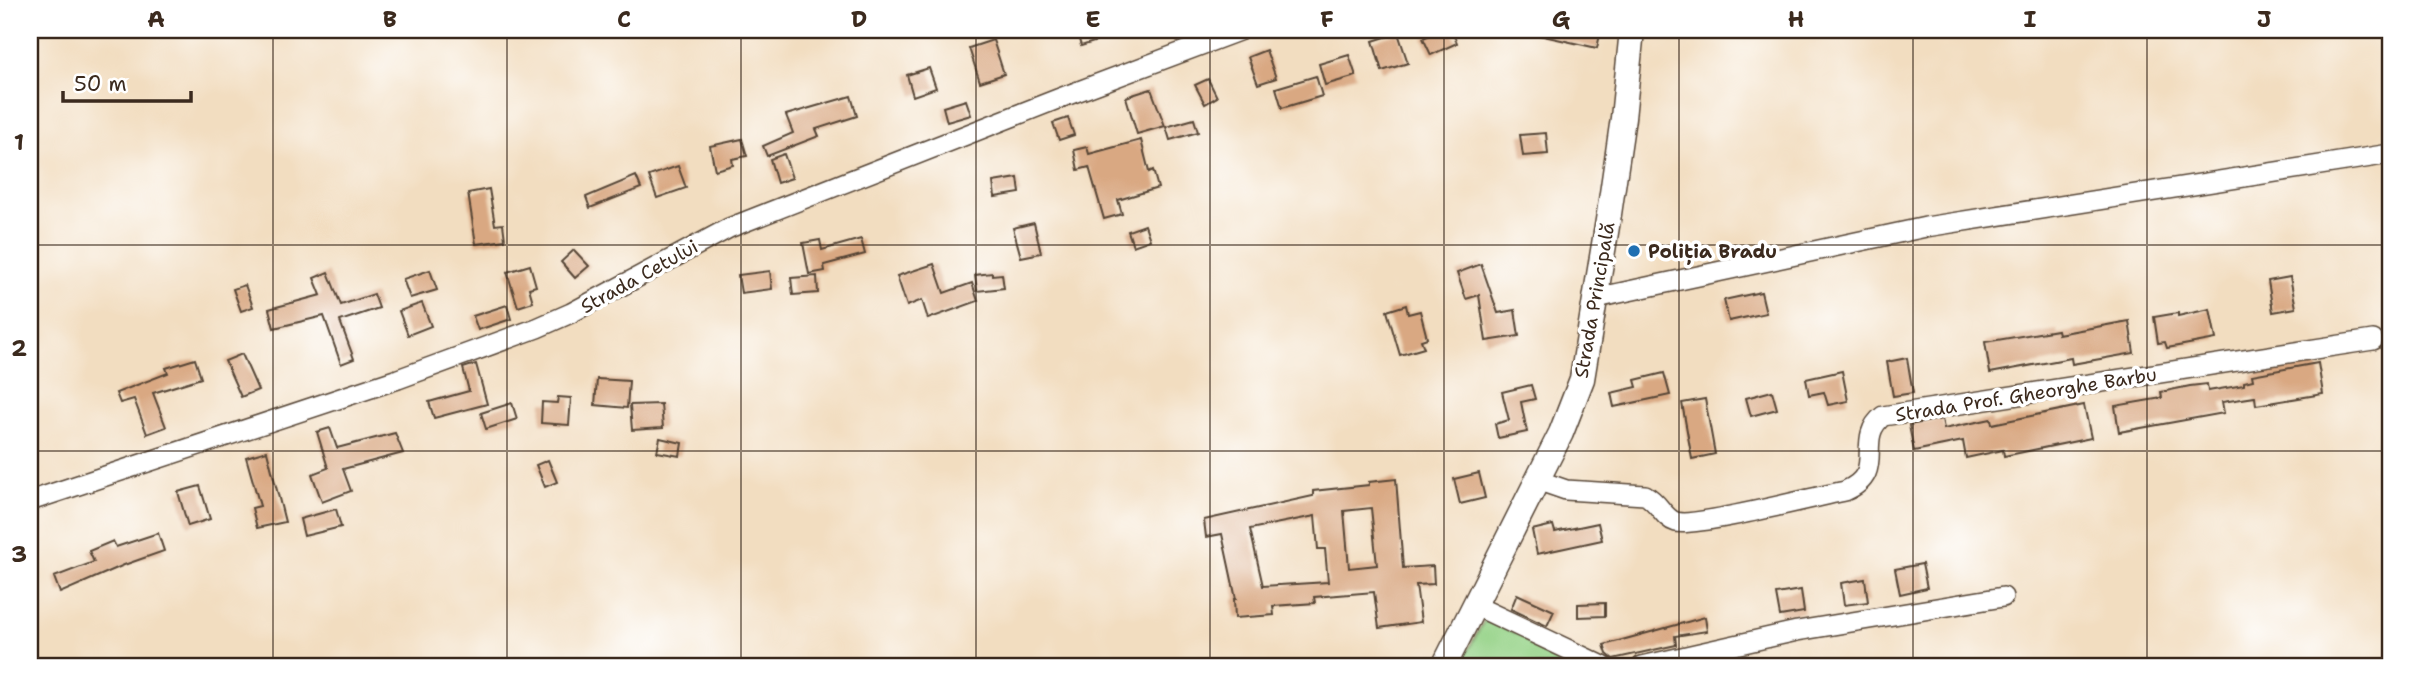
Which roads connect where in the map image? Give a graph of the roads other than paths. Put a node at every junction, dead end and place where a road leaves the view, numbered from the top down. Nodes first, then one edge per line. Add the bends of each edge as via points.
1 (1241, 30) edge
2 (1632, 30) edge
3 (2390, 154) edge
4 (1596, 298) junction
5 (2373, 340) dead end
6 (1537, 480) junction
7 (30, 501) edge
8 (2003, 597) dead end
9 (1474, 605) junction
10 (1444, 666) edge
11 (1603, 666) edge
12 (1642, 666) edge

1 - 7 street, Strada Cetului via 729,228 537,328
2 - 4 main road, Strada Principală
3 - 4 street via 1926,227
4 - 6 main road, Strada Principală via 1573,405
5 - 6 street, Strada Prof. Gheorghe Barbu via 1883,416 1874,423 1869,465 1859,485 1706,520 1673,522 1645,495 1566,491
6 - 9 main road, Strada Principală
8 - 12 street via 1797,631
9 - 10 main road, Strada Principală
9 - 11 street

